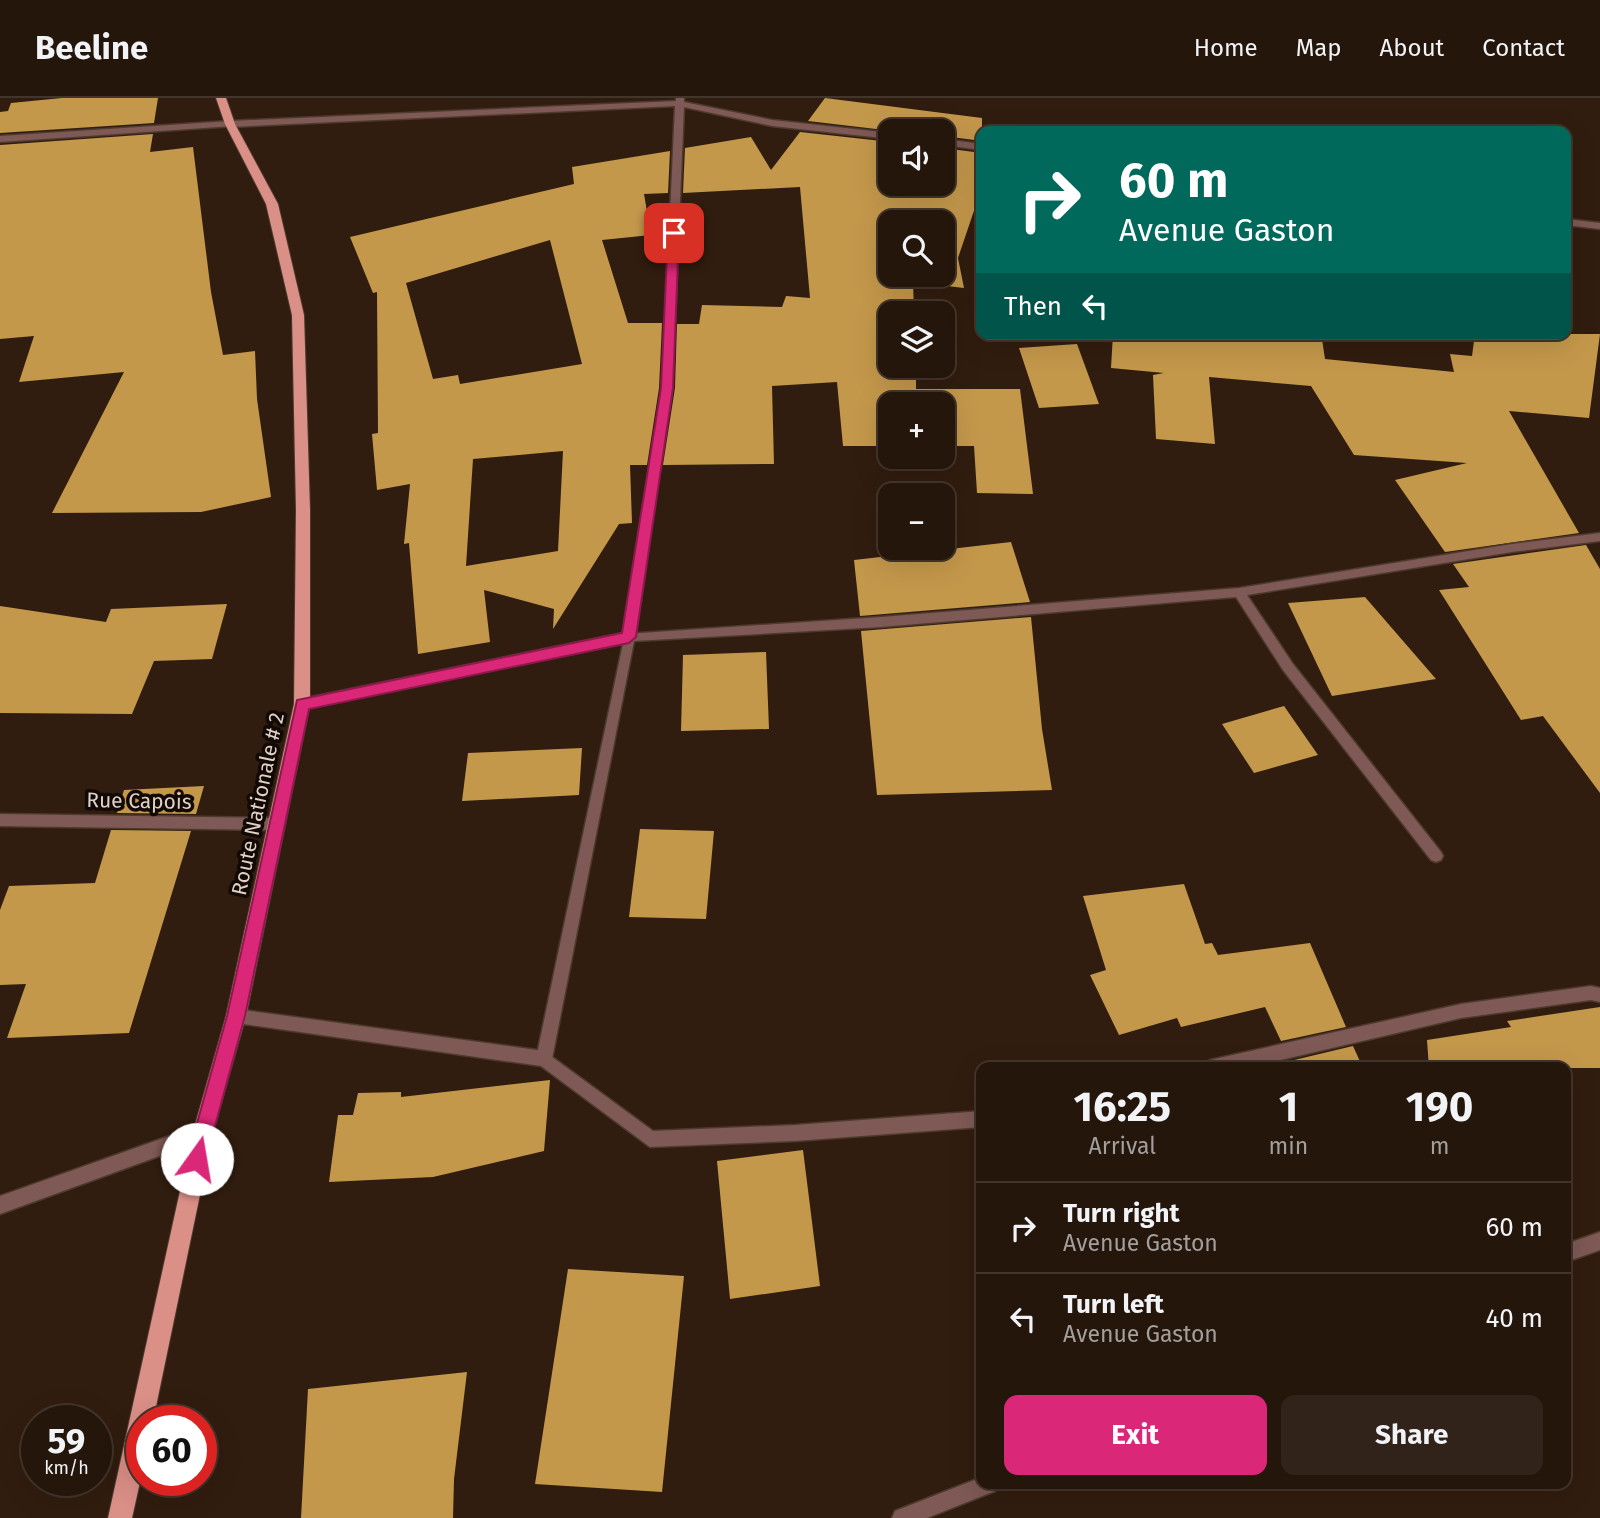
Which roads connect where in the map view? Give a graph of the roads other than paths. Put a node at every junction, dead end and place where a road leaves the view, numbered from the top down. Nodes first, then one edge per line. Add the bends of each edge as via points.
1 (221, 98) edge
2 (680, 100) edge
3 (230, 124) junction
4 (878, 135) edge
5 (0, 139) edge
6 (955, 144) edge
7 (976, 146) edge
8 (1571, 223) edge
9 (1600, 226) edge
10 (1600, 537) edge
11 (1239, 592) junction
12 (629, 637) junction
13 (302, 704) junction
14 (0, 820) edge
15 (276, 824) junction
16 (1436, 856) dead end
17 (1600, 995) edge
18 (236, 1016) junction
19 (544, 1059) junction
20 (1236, 1062) edge
21 (976, 1119) edge
22 (202, 1132) junction
23 (0, 1205) edge
24 (1600, 1241) edge
25 (1571, 1251) edge
26 (976, 1489) edge
27 (120, 1518) edge
28 (902, 1518) edge

1 - 3 main road, Route Nationale # 2
2 - 3 street
2 - 4 street via 772,123
2 - 12 street via 667,388
3 - 5 street
3 - 13 main road, Route Nationale # 2 via 272,204 298,315
6 - 7 street
8 - 9 street
10 - 11 street
11 - 12 street via 881,622
11 - 16 street via 1288,667
12 - 13 street
12 - 19 street
13 - 15 main road, Route Nationale # 2
14 - 15 street, Rue Capois
15 - 18 main road, Route Nationale # 2
17 - 20 street via 1461,1011
18 - 19 street
18 - 22 main road, Route Nationale # 2
19 - 21 street via 650,1139
22 - 23 street
22 - 27 main road, Route Nationale # 2
24 - 25 street
26 - 28 street

